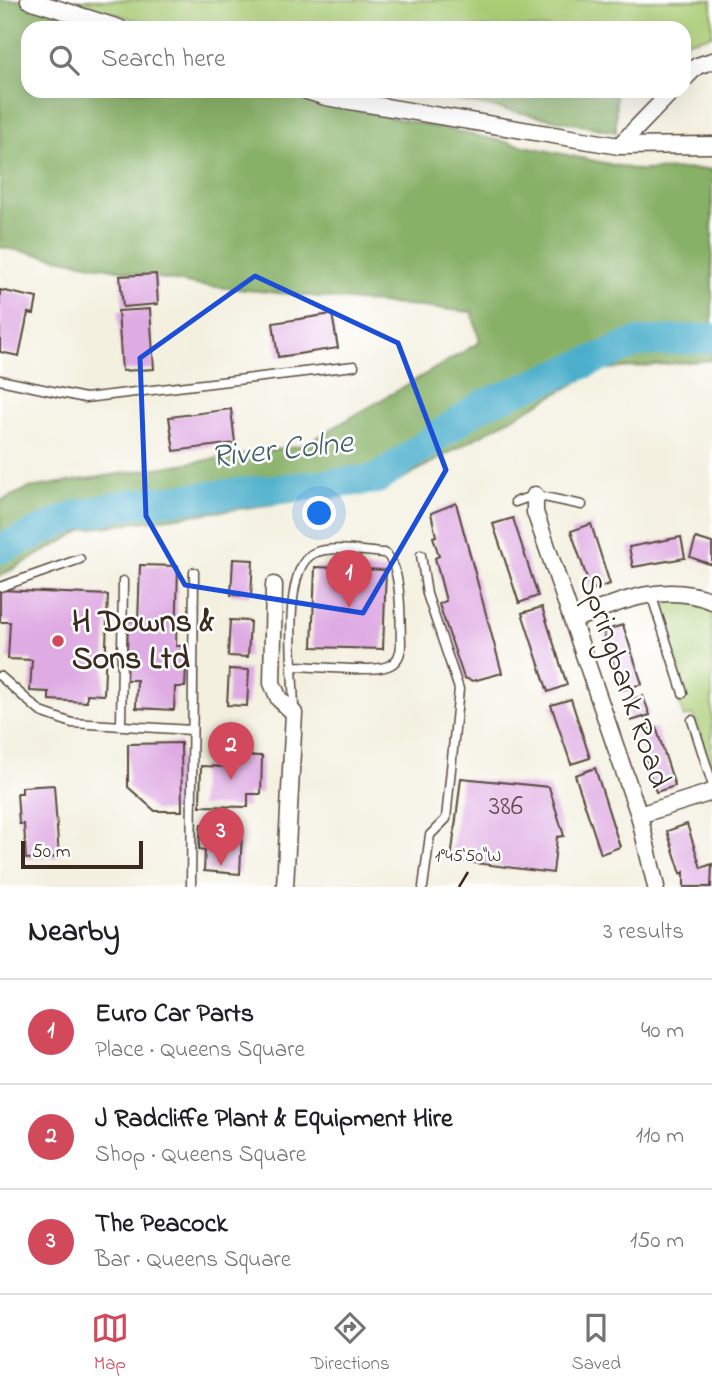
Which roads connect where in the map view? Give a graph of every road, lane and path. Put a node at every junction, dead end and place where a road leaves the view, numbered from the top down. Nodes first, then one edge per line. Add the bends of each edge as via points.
1 (29, 0) edge
2 (96, 21) edge
3 (712, 61) edge
4 (691, 72) edge
5 (332, 98) edge
6 (666, 98) edge
7 (712, 145) edge
8 (619, 146) junction
9 (354, 366) dead end
10 (0, 380) edge
11 (535, 495) junction
12 (516, 502) dead end
13 (582, 505) dead end
14 (421, 555) dead end
15 (80, 559) dead end
16 (194, 572) dead end
17 (123, 581) dead end
18 (274, 585) dead end
19 (0, 587) edge
20 (651, 594) junction
21 (712, 601) edge
22 (573, 620) junction
23 (293, 666) junction
24 (0, 676) edge
25 (683, 693) dead end
26 (294, 713) junction
27 (692, 720) dead end
28 (121, 726) junction
29 (192, 730) junction
30 (712, 783) edge
31 (712, 792) edge
32 (639, 815) junction
33 (191, 887) edge
34 (285, 887) edge
35 (424, 887) edge
36 (656, 887) edge

1 - 2 street
3 - 4 street
5 - 8 street
6 - 8 street
7 - 8 street
9 - 10 lane via 85,398
11 - 12 lane
11 - 13 lane
11 - 22 street, Springbank Road via 535,512
14 - 35 lane via 427,594 459,689 446,818 430,835
15 - 19 lane
16 - 29 lane
17 - 28 lane
18 - 26 street via 272,683 279,699
20 - 21 street via 675,591
20 - 22 street via 624,599
20 - 25 lane
22 - 32 street, Springbank Road
23 - 23 lane via 291,634 300,565 325,550 391,557 396,569 401,644 395,662 379,668
23 - 26 lane
24 - 28 lane via 41,712 72,723
26 - 34 street
27 - 30 lane
28 - 29 lane
29 - 33 lane
31 - 32 street
32 - 36 street, Springbank Road

